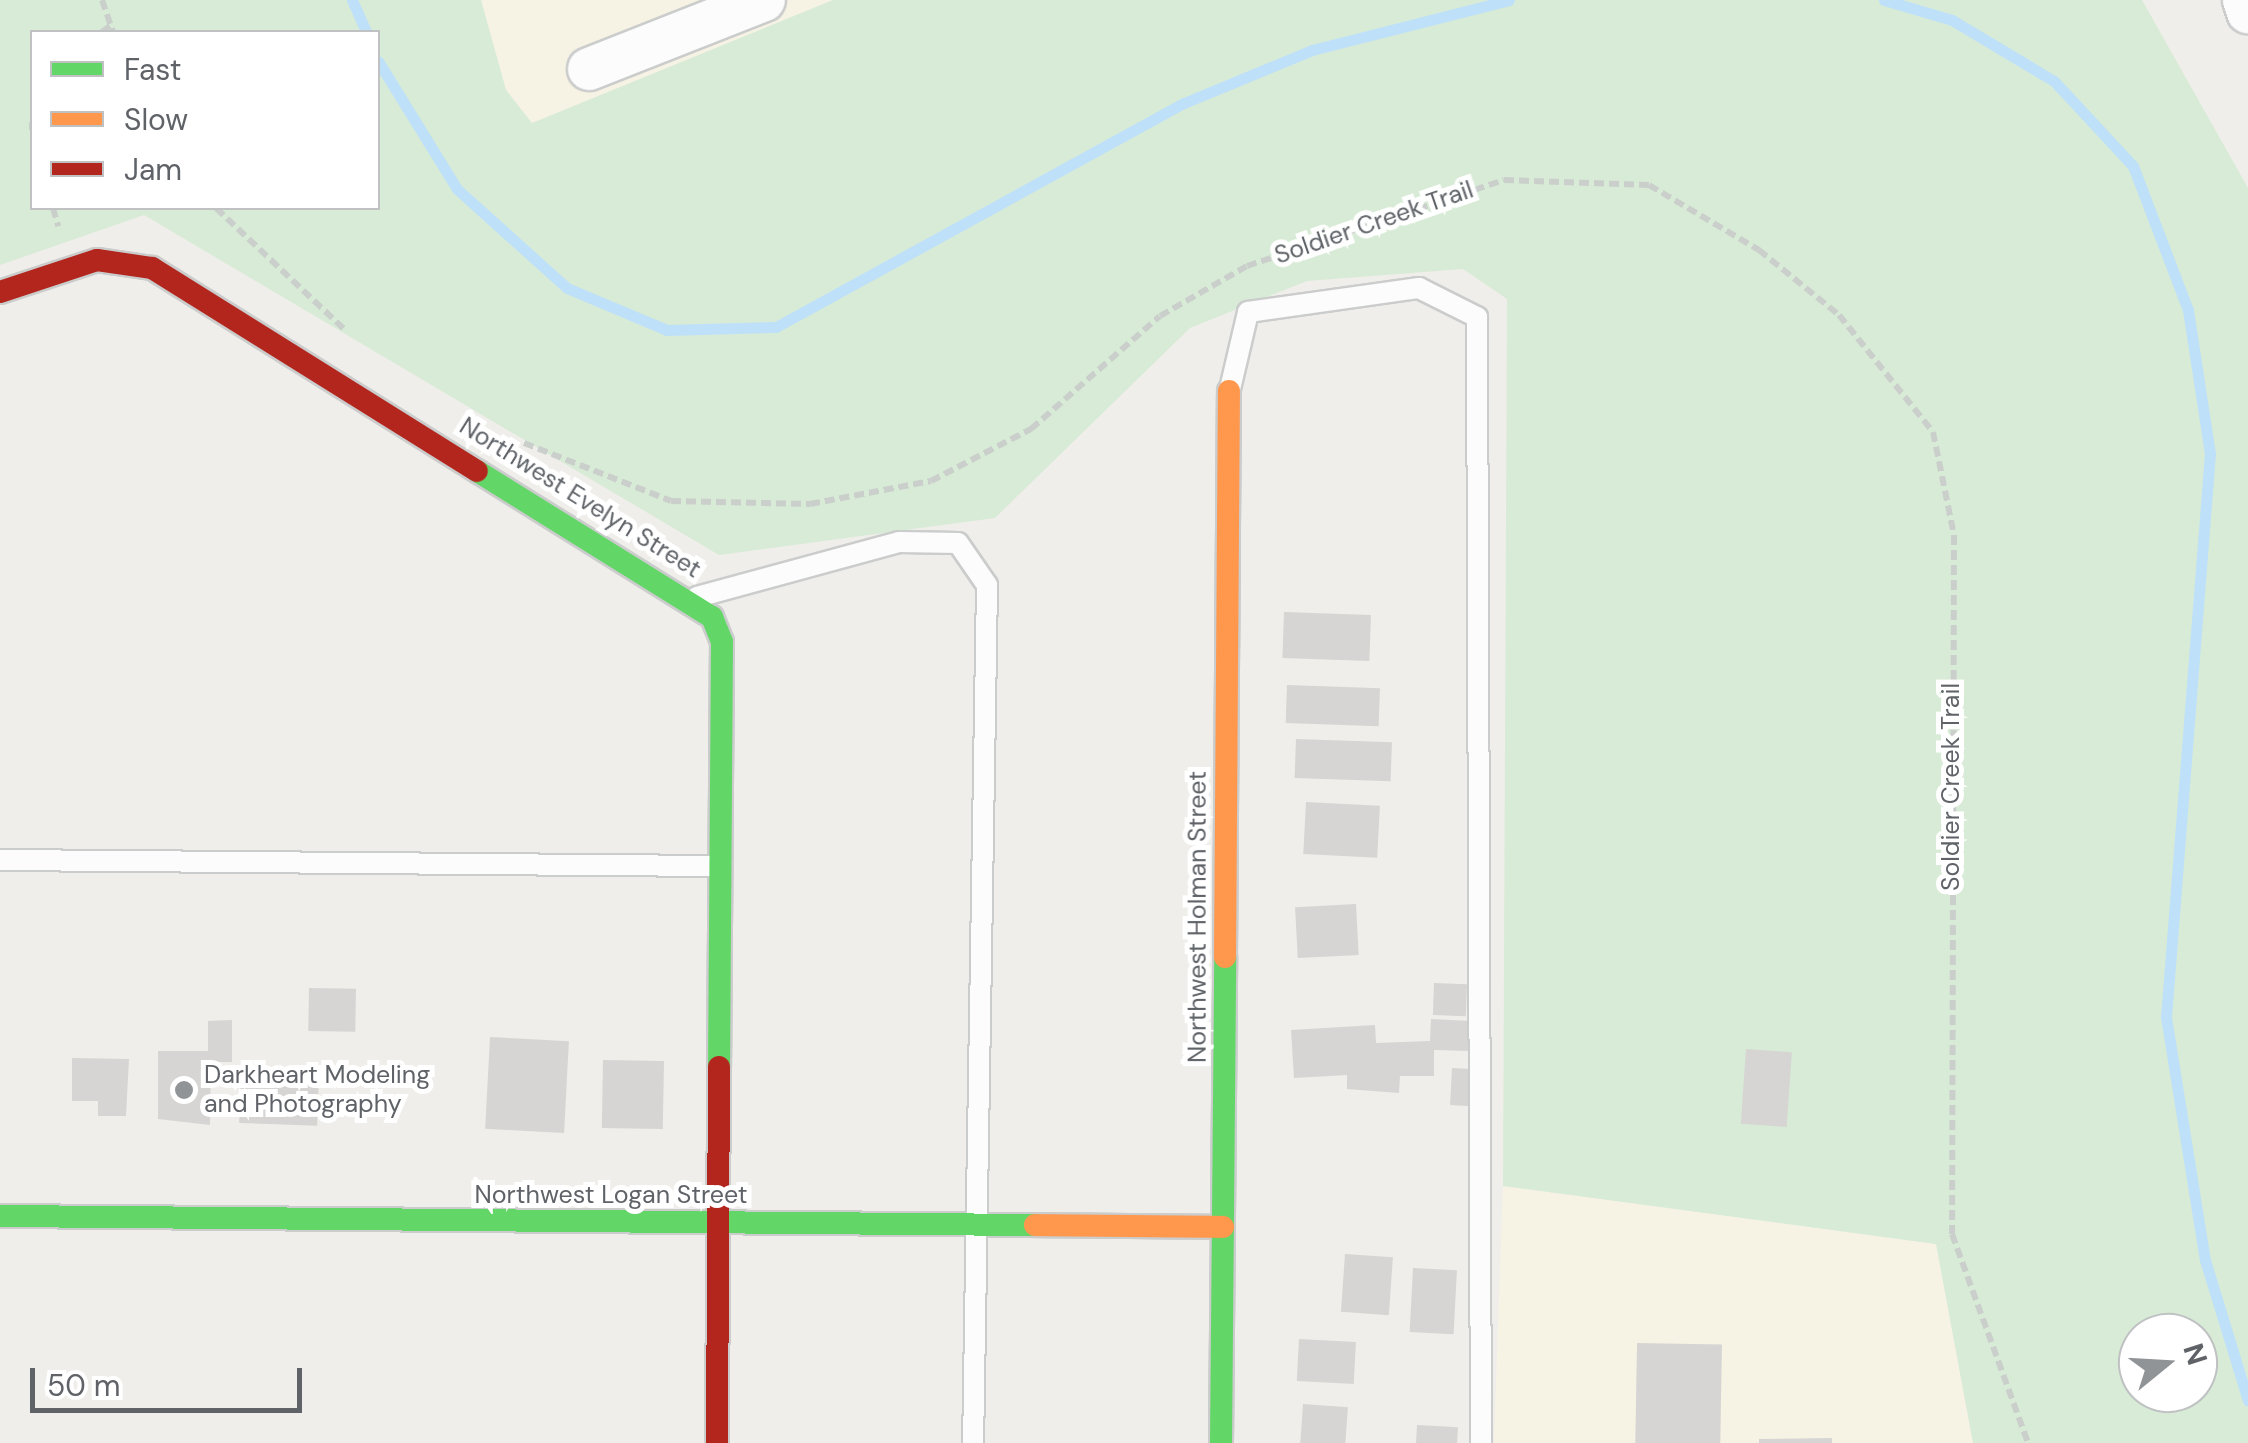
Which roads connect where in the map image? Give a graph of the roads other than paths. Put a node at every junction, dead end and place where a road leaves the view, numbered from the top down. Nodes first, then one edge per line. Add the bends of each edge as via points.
1 (2244, 0) edge
2 (744, 4) edge
3 (2248, 12) edge
4 (589, 69) dead end
5 (0, 292) edge
6 (1229, 391) joint
7 (693, 598) junction
8 (0, 860) edge
9 (719, 866) junction
10 (0, 1216) edge
11 (715, 1224) junction
12 (972, 1226) junction
13 (1223, 1227) junction
14 (717, 1443) edge
15 (972, 1443) edge
16 (1221, 1443) edge
17 (1481, 1443) edge

1 - 3 street
2 - 4 street
5 - 7 street, Northwest Evelyn Street via 97,260 152,268
6 - 13 street, Northwest Holman Street
6 - 17 lane via 1248,312 1419,288 1477,317
7 - 9 street, Northwest Evelyn Street via 722,642
7 - 12 lane via 899,542 958,543 987,585
8 - 9 lane
9 - 11 street, Northwest Evelyn Street
10 - 11 street, Northwest Logan Street
11 - 12 street, Northwest Logan Street
11 - 14 street, Northwest Evelyn Street
12 - 13 street, Northwest Logan Street
12 - 15 lane
13 - 16 street, Northwest Holman Street

